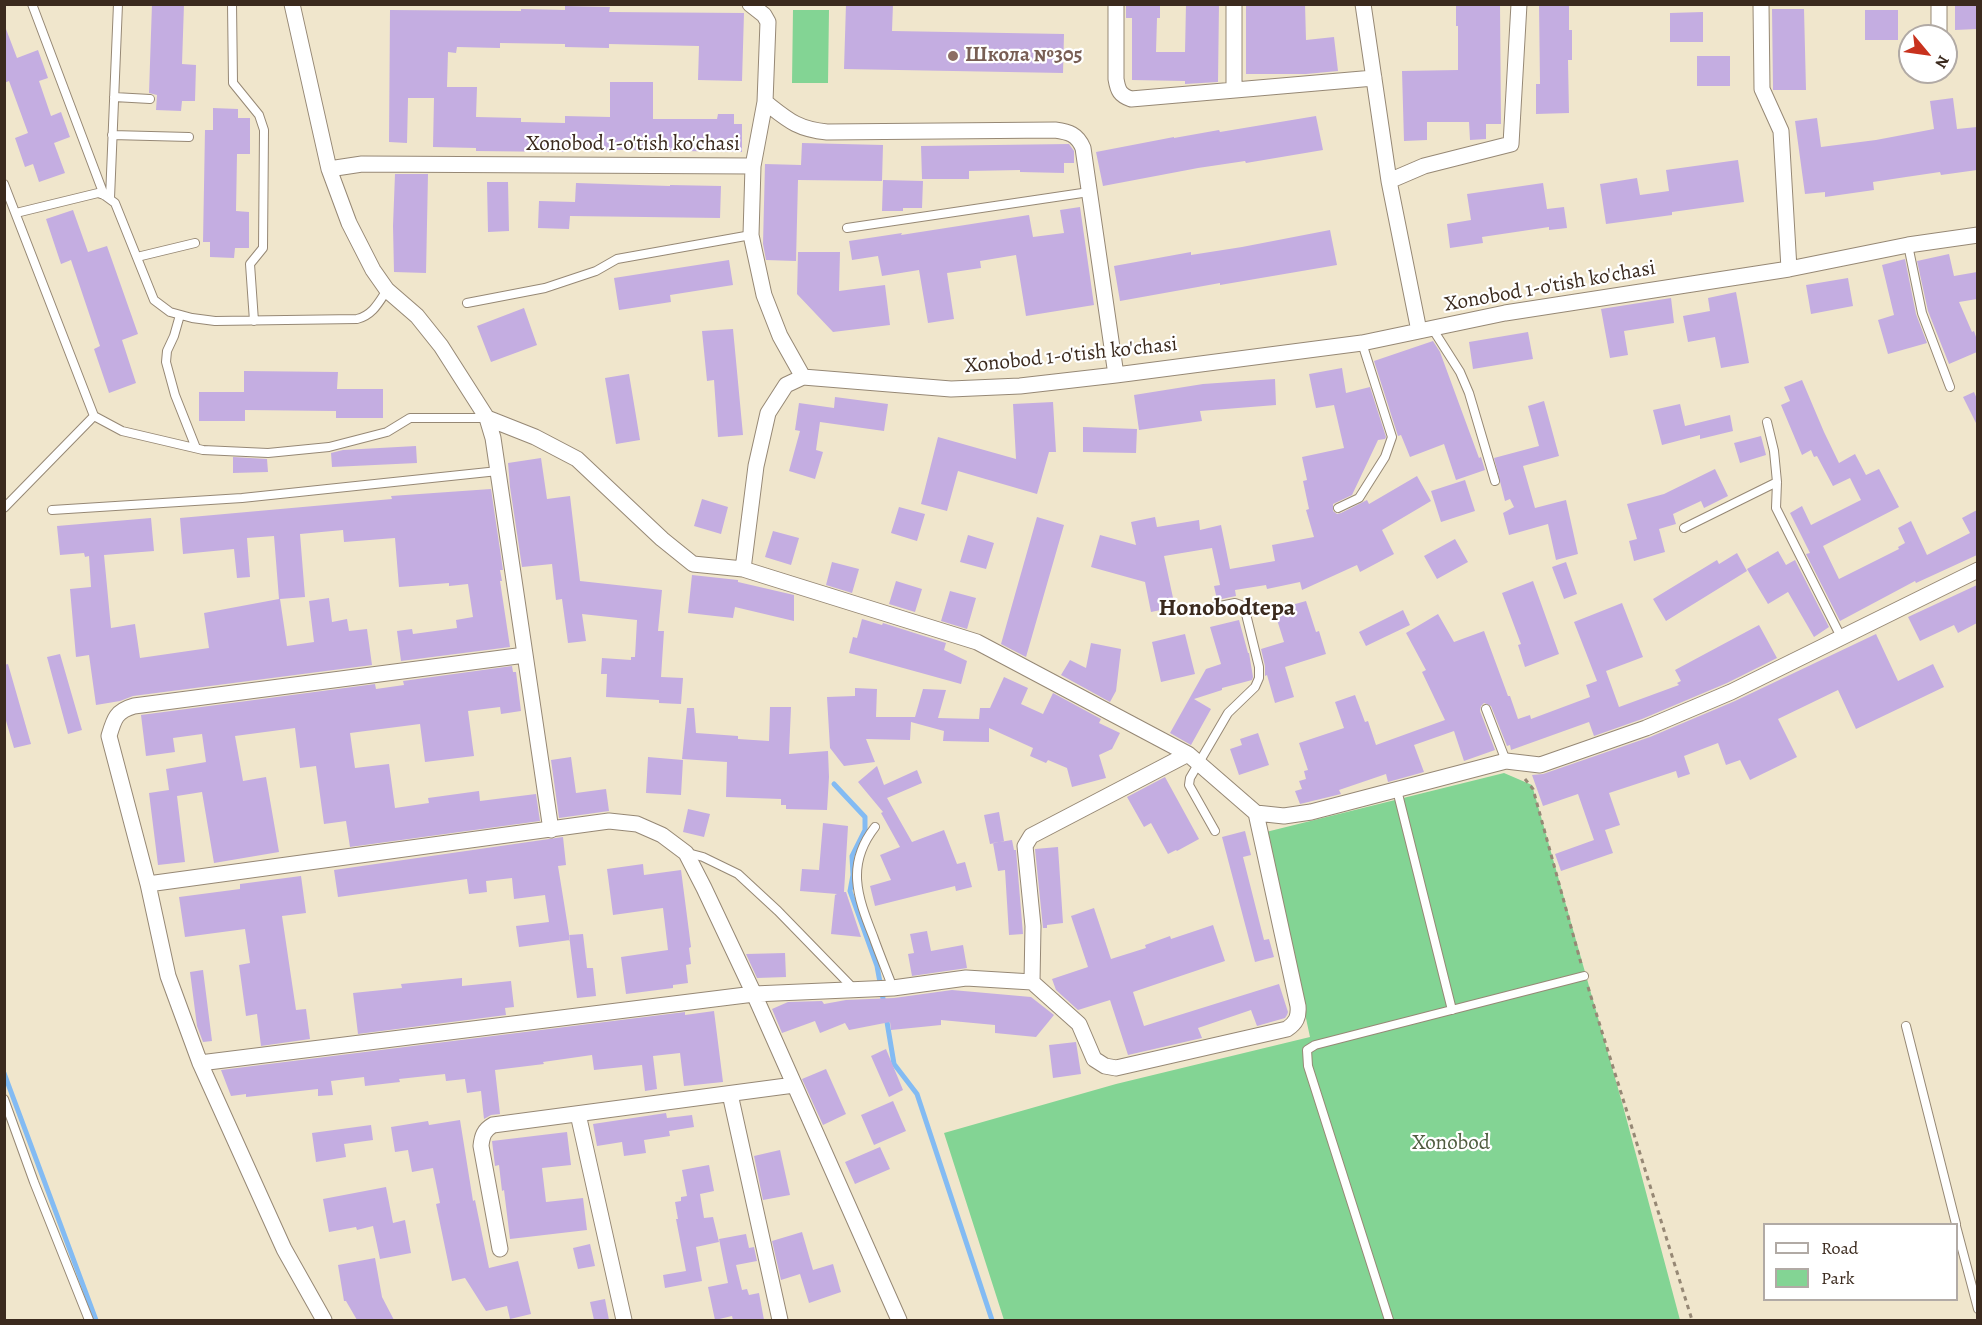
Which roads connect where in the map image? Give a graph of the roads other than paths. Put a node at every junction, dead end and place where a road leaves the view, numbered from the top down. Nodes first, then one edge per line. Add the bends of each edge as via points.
1 (32, 4) edge
2 (118, 4) edge
3 (232, 4) edge
4 (292, 4) edge
5 (750, 4) edge
6 (1116, 4) edge
7 (1234, 4) edge
8 (1364, 4) edge
9 (1519, 4) edge
10 (1761, 4) edge
11 (1939, 4) edge
12 (1939, 24) edge
13 (1374, 78) junction
14 (1234, 90) junction
15 (114, 97) junction
16 (150, 99) dead end
17 (765, 102) junction
18 (112, 135) junction
19 (189, 137) dead end
20 (753, 166) junction
21 (329, 169) junction
22 (1389, 181) junction
23 (4, 184) edge
24 (1089, 192) junction
25 (107, 197) junction
26 (16, 213) junction
27 (847, 228) dead end
28 (751, 235) junction
29 (1977, 235) edge
30 (195, 243) dead end
31 (1908, 245) junction
32 (137, 257) junction
33 (1789, 269) junction
34 (387, 290) junction
35 (467, 303) dead end
36 (180, 315) junction
37 (254, 321) junction
38 (1425, 330) junction
39 (1362, 343) junction
40 (1116, 375) junction
41 (803, 377) junction
42 (1950, 387) dead end
43 (94, 416) junction
44 (487, 418) junction
45 (1767, 422) dead end
46 (196, 448) junction
47 (498, 471) junction
48 (1495, 482) dead end
49 (1777, 482) junction
50 (4, 508) edge
51 (1338, 508) dead end
52 (52, 510) dead end
53 (1684, 528) dead end
54 (743, 569) junction
55 (1977, 570) edge
56 (1215, 607) dead end
57 (1841, 637) junction
58 (525, 655) junction
59 (1486, 709) dead end
60 (1194, 758) junction
61 (1506, 761) junction
62 (1396, 790) junction
63 (1256, 813) junction
64 (875, 827) dead end
65 (551, 830) junction
66 (1215, 831) dead end
67 (686, 853) junction
68 (148, 884) junction
69 (1584, 976) road end
70 (1032, 982) junction
71 (885, 988) junction
72 (854, 989) junction
73 (754, 994) junction
74 (1452, 1010) junction
75 (1906, 1026) dead end
76 (200, 1063) junction
77 (794, 1085) junction
78 (730, 1094) junction
79 (4, 1099) edge
80 (578, 1114) junction
81 (1955, 1223) edge
82 (1958, 1233) edge
83 (500, 1249) dead end
84 (1977, 1309) edge
85 (89, 1320) edge
86 (324, 1320) edge
87 (624, 1320) edge
88 (780, 1320) edge
89 (899, 1320) edge
90 (1389, 1320) edge

1 - 25 lane
2 - 15 lane
3 - 37 lane via 233,83 259,115 264,130 263,248 250,264
4 - 21 street
5 - 17 street via 768,22
6 - 14 street via 1116,79 1123,96 1131,99
7 - 14 street
8 - 13 street
9 - 22 street via 1511,144 1424,166
10 - 33 street via 1762,89 1782,131
11 - 12 street
13 - 14 street
13 - 22 street
15 - 16 lane
15 - 18 lane
17 - 20 street
17 - 24 street via 808,130 827,132 1072,133 1083,148
18 - 19 lane
18 - 25 lane
20 - 21 street, Xonobod 1-o'tish ko'chasi via 362,165
20 - 28 street, Xonobod 1-o'tish ko'chasi
21 - 34 street via 349,224
22 - 38 street
23 - 26 lane
24 - 27 lane
24 - 40 street
25 - 26 lane via 98,193
25 - 32 lane via 115,203
26 - 43 lane
28 - 35 lane via 617,259 596,271 545,288
28 - 41 street, Xonobod 1-o'tish ko'chasi via 764,295 780,336
29 - 31 street, Xonobod 1-o'tish ko'chasi
30 - 32 lane
31 - 33 street, Xonobod 1-o'tish ko'chasi
31 - 42 lane via 1922,313
32 - 36 lane via 154,300
33 - 38 street, Xonobod 1-o'tish ko'chasi via 1505,313
34 - 37 lane via 366,317
34 - 44 street via 417,316 441,346
36 - 37 lane via 215,321
36 - 46 lane via 166,362
38 - 39 street, Xonobod 1-o'tish ko'chasi
38 - 48 lane via 1460,372
39 - 40 street, Xonobod 1-o'tish ko'chasi
39 - 51 lane via 1392,437 1359,498
40 - 41 street, Xonobod 1-o'tish ko'chasi via 951,389
41 - 54 street via 786,385 768,413 756,466
43 - 46 lane via 122,431
43 - 50 lane
44 - 46 lane via 410,418 387,432 341,444 268,453
44 - 47 street
44 - 54 street via 577,459 693,564
45 - 49 lane
47 - 52 lane via 242,498
47 - 58 street
49 - 53 lane
49 - 57 lane via 1776,508
54 - 60 street via 977,642
55 - 57 street
56 - 60 lane via 1235,603 1244,606 1259,678
57 - 61 street via 1731,692 1646,728 1540,765
58 - 65 street
58 - 68 street via 122,710 109,736
59 - 61 lane
60 - 63 street
60 - 66 lane via 1190,785
60 - 70 street via 1031,836 1024,846 1033,926
61 - 62 street
62 - 63 street via 1302,814
62 - 74 lane
63 - 70 street via 1298,1006 1294,1024 1287,1029 1116,1068 1094,1059 1079,1024
64 - 71 lane via 865,839 858,859 856,884
65 - 67 street via 609,821 637,824 662,835
65 - 68 street
67 - 72 lane via 738,874
67 - 73 street
68 - 76 street via 168,976
69 - 74 lane
70 - 71 street via 966,978
71 - 72 street
72 - 73 street
73 - 76 street
73 - 77 street
74 - 90 lane via 1315,1045 1306,1054
75 - 81 lane
76 - 86 street via 284,1249
77 - 78 street
77 - 89 street
78 - 80 street
78 - 88 street
79 - 85 lane
80 - 83 street via 486,1129 481,1146
80 - 87 street
82 - 84 lane

